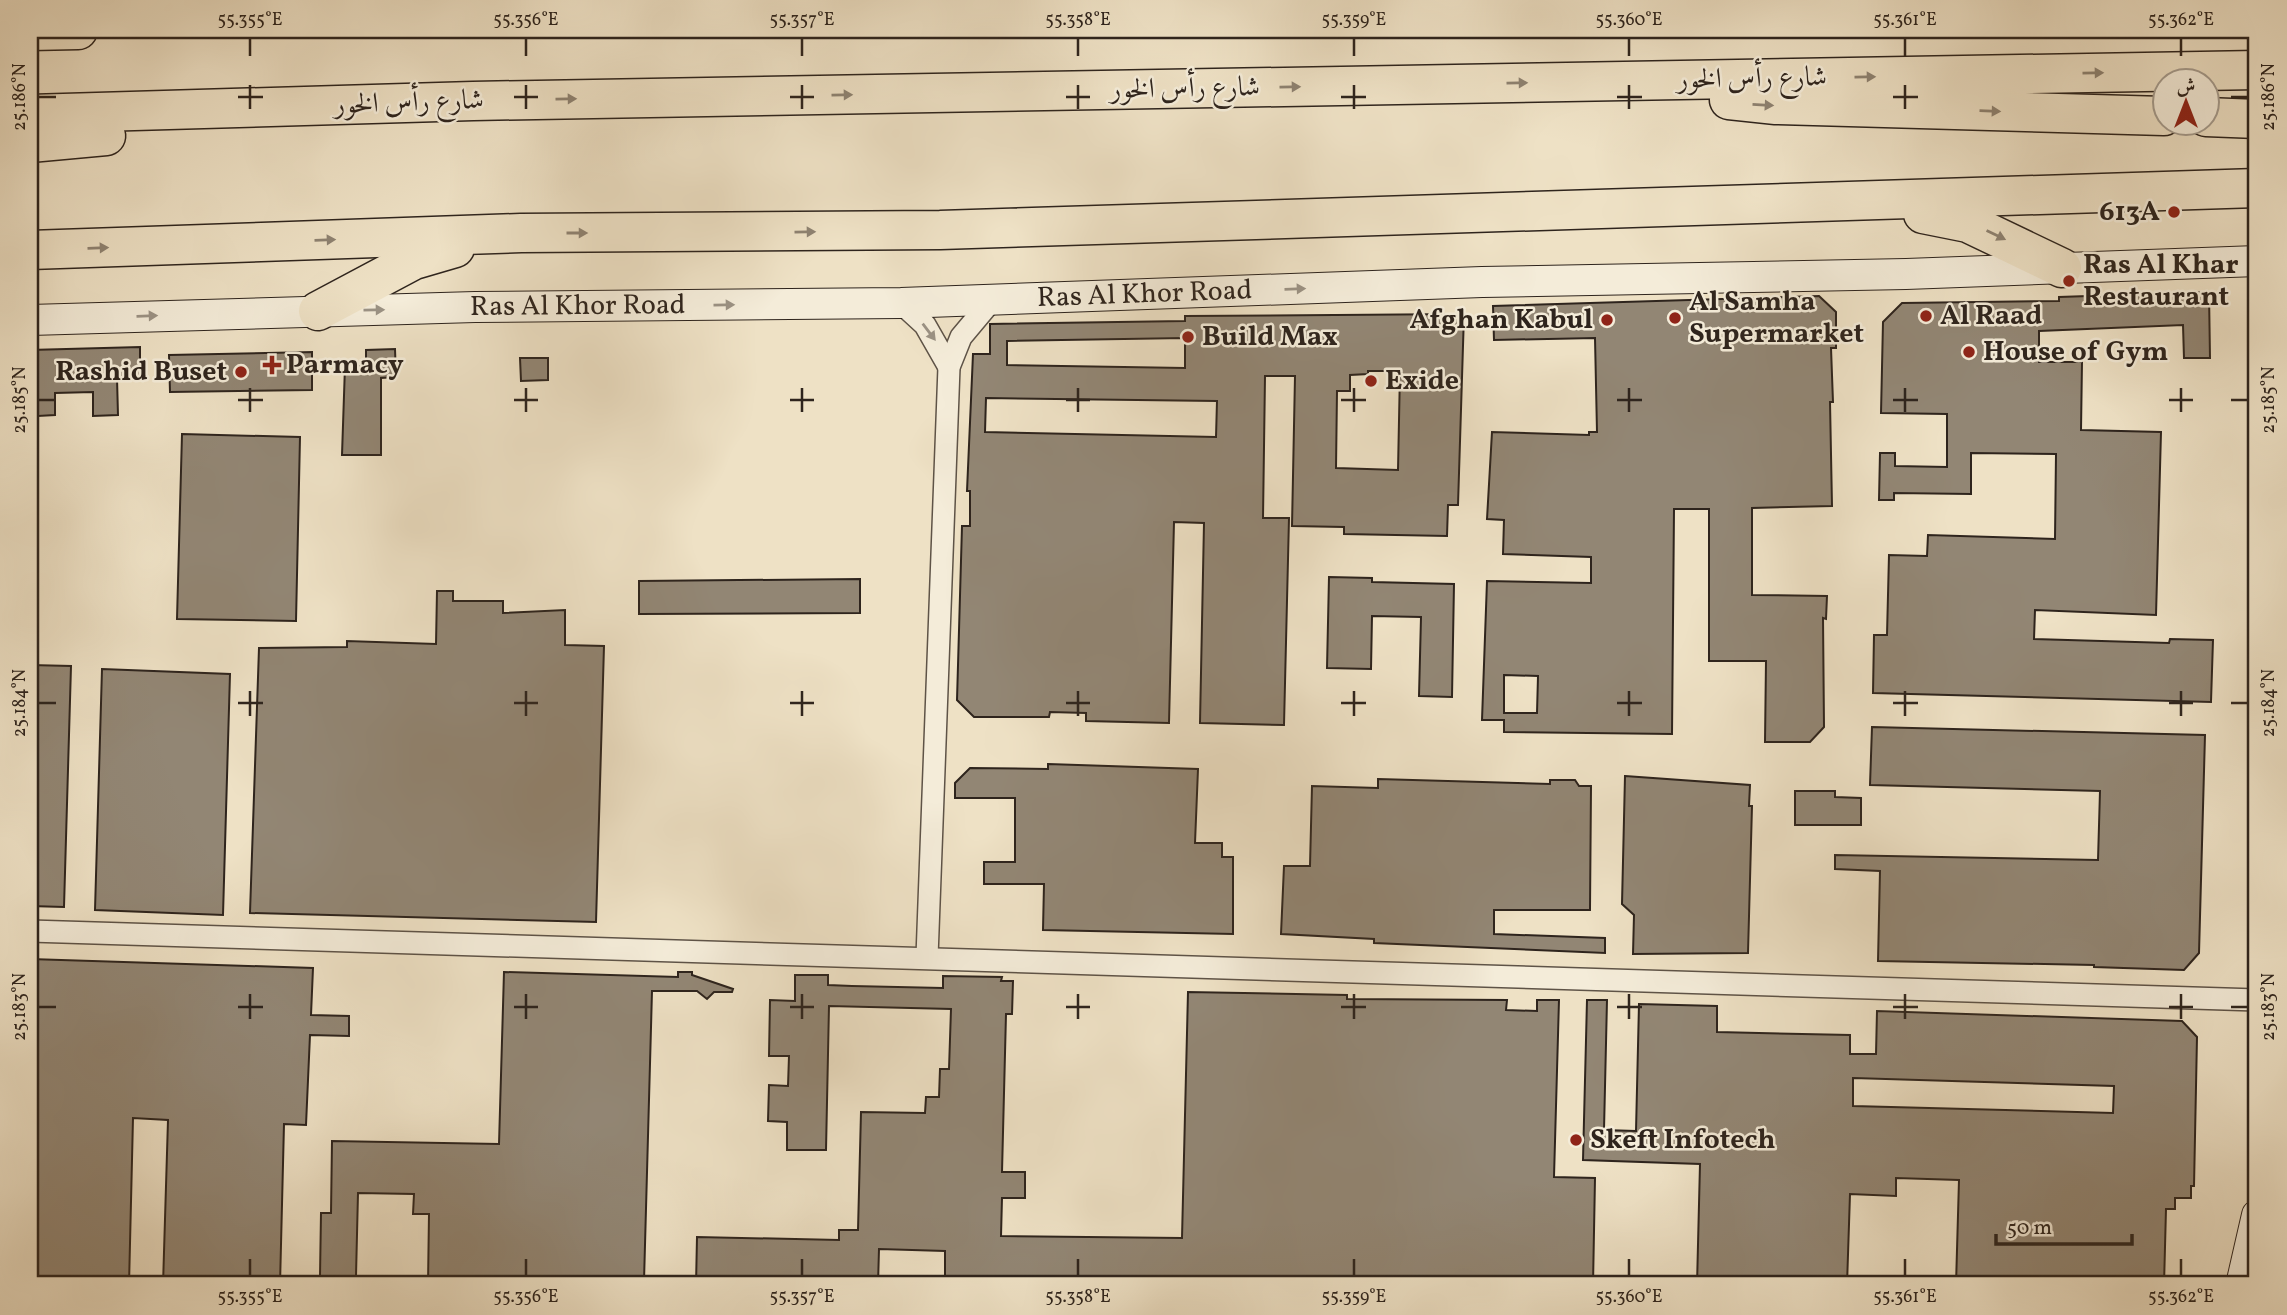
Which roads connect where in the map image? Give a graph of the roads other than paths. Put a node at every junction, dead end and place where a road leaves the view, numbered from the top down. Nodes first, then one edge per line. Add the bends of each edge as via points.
1 (78, 30) edge
2 (30, 31) edge
3 (2257, 70) edge
4 (1674, 80) junction
5 (473, 101) junction
6 (30, 114) edge
7 (2150, 116) edge
8 (2220, 118) edge
9 (2257, 119) edge
10 (30, 143) edge
11 (2257, 188) edge
12 (1786, 204) junction
13 (521, 233) junction
14 (30, 250) edge
15 (2251, 266) edge
16 (2062, 268) junction
17 (992, 300) junction
18 (901, 303) junction
19 (318, 312) junction
20 (30, 320) edge
21 (949, 367) junction
22 (30, 931) edge
23 (928, 957) junction
24 (2257, 1000) edge
25 (2257, 1215) edge
26 (2241, 1285) edge

1 - 2 highway
4 -> 3 highway, شارع رأس الخور
5 -> 4 highway, شارع رأس الخور
4 -> 7 highway via 1698,92 1749,104
5 - 6 highway, شارع رأس الخور
5 - 10 highway via 348,123
8 - 9 highway
11 - 12 highway
13 -> 12 highway via 940,230
12 -> 16 highway via 1841,215 1954,218
14 -> 13 highway
13 - 19 highway via 414,260
15 - 16 street, Ras Al Khor Road
17 -> 16 street, Ras Al Khor Road
17 - 18 street, Ras Al Khor Road
17 - 21 street via 966,330
19 -> 18 street, Ras Al Khor Road
18 -> 21 street via 930,331
20 -> 19 street, Ras Al Khor Road
21 - 23 street
22 - 23 street
23 - 24 street
25 - 26 street

